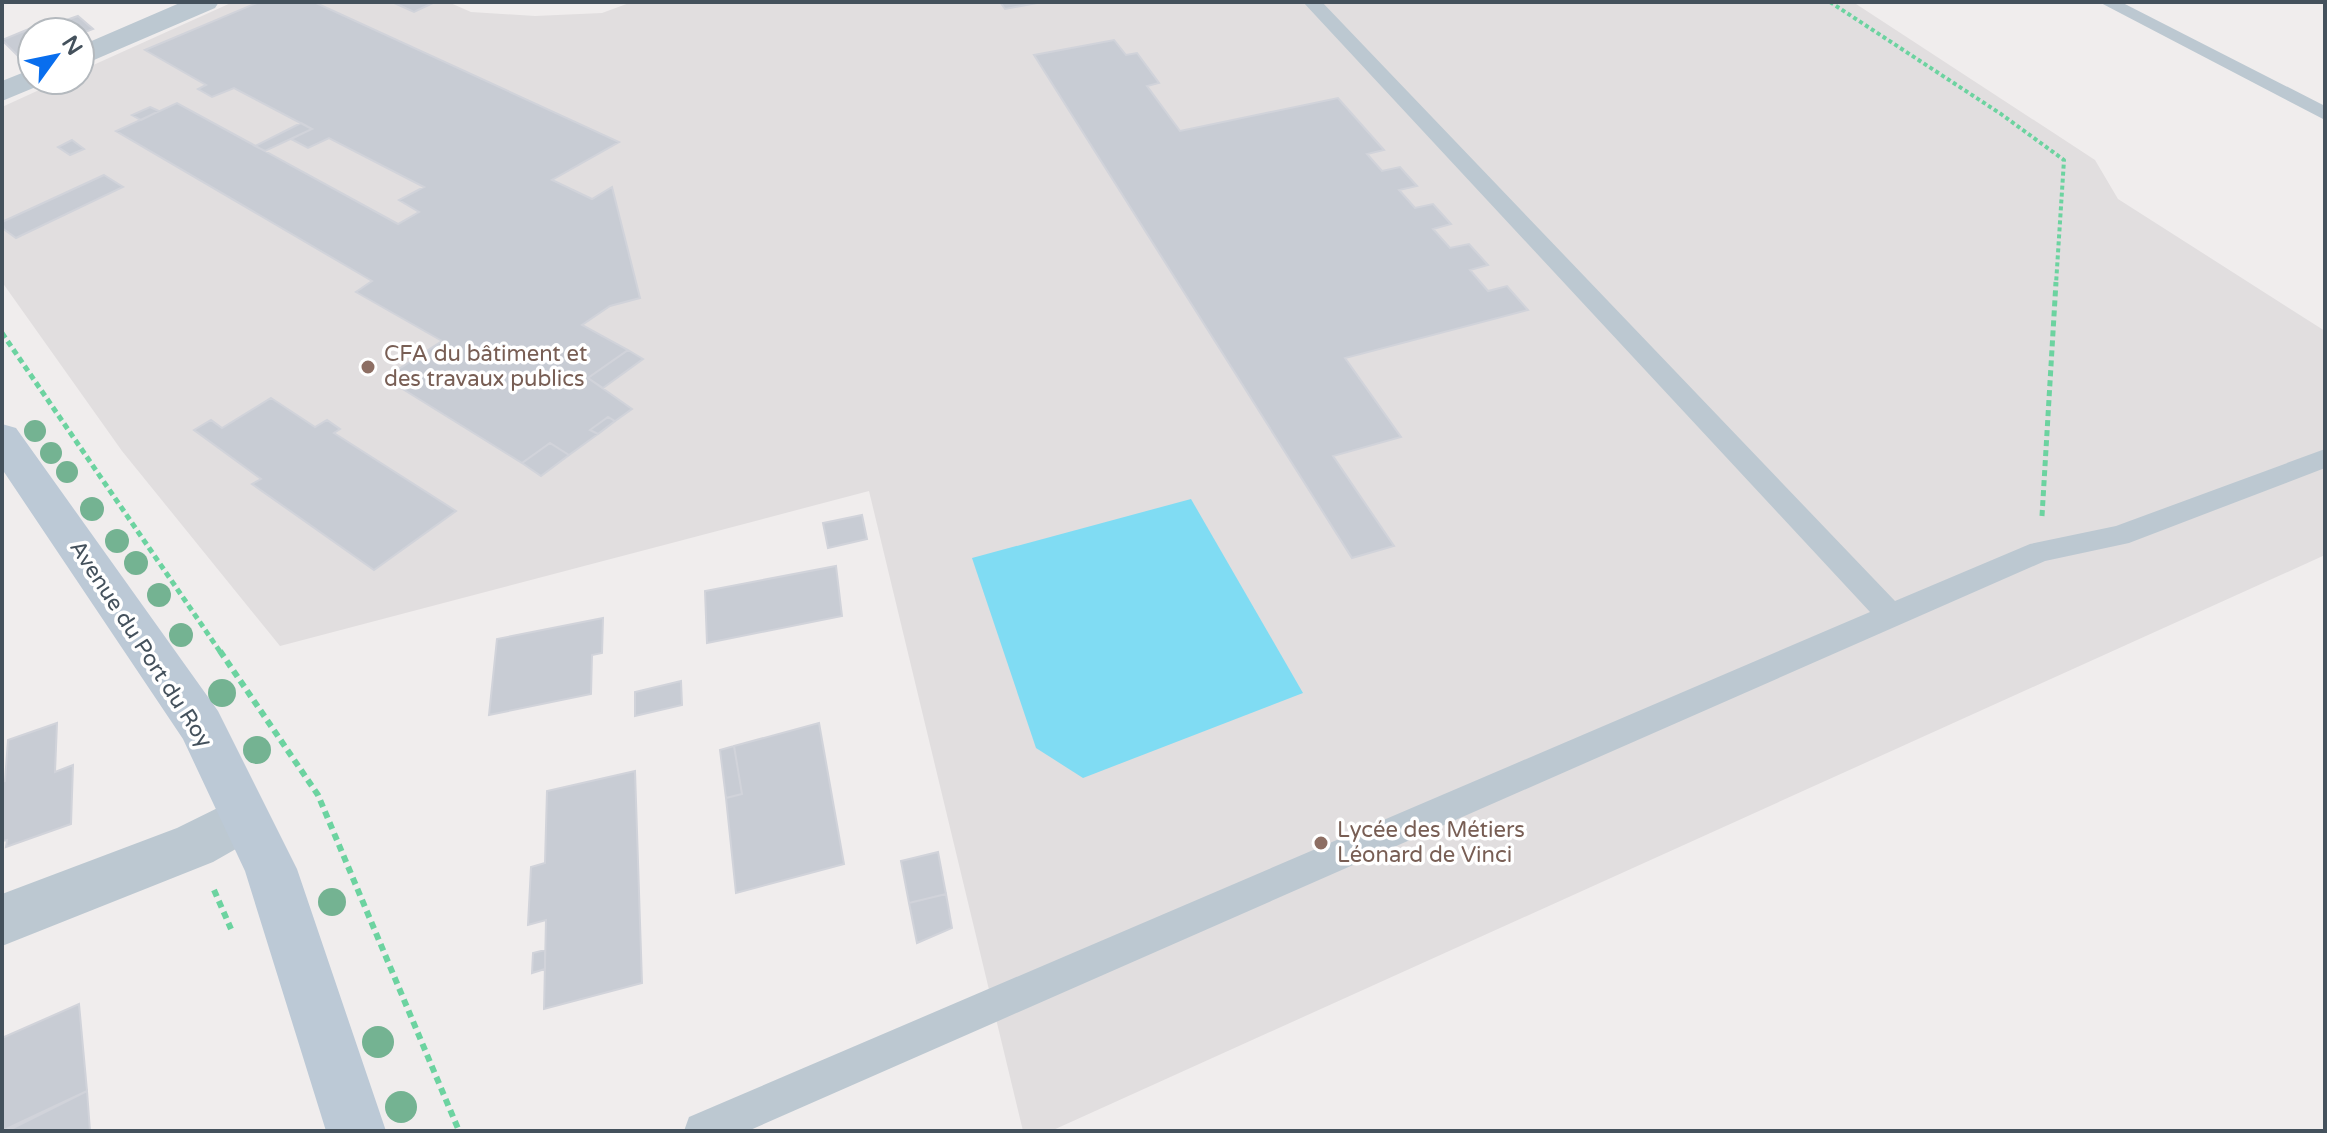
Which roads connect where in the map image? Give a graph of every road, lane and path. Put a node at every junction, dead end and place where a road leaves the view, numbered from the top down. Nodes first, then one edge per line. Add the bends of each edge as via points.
1 (205, 2) edge
2 (1312, 2) edge
3 (1830, 2) edge
4 (2108, 2) edge
5 (96, 50) edge
6 (2325, 114) edge
7 (2, 438) edge
8 (2325, 458) edge
9 (2040, 551) junction
10 (1891, 615) junction
11 (244, 818) junction
12 (2, 920) edge
13 (356, 1131) edge
14 (703, 1131) edge

1 - 5 street
2 - 10 lane
3 - 9 path via 2064,160
4 - 6 lane
7 - 11 street, Avenue du Port du Roy via 201,726
8 - 9 lane via 2119,536
9 - 10 lane
10 - 14 lane
11 - 12 street via 195,845
11 - 13 street, Avenue du Port du Roy via 271,869

